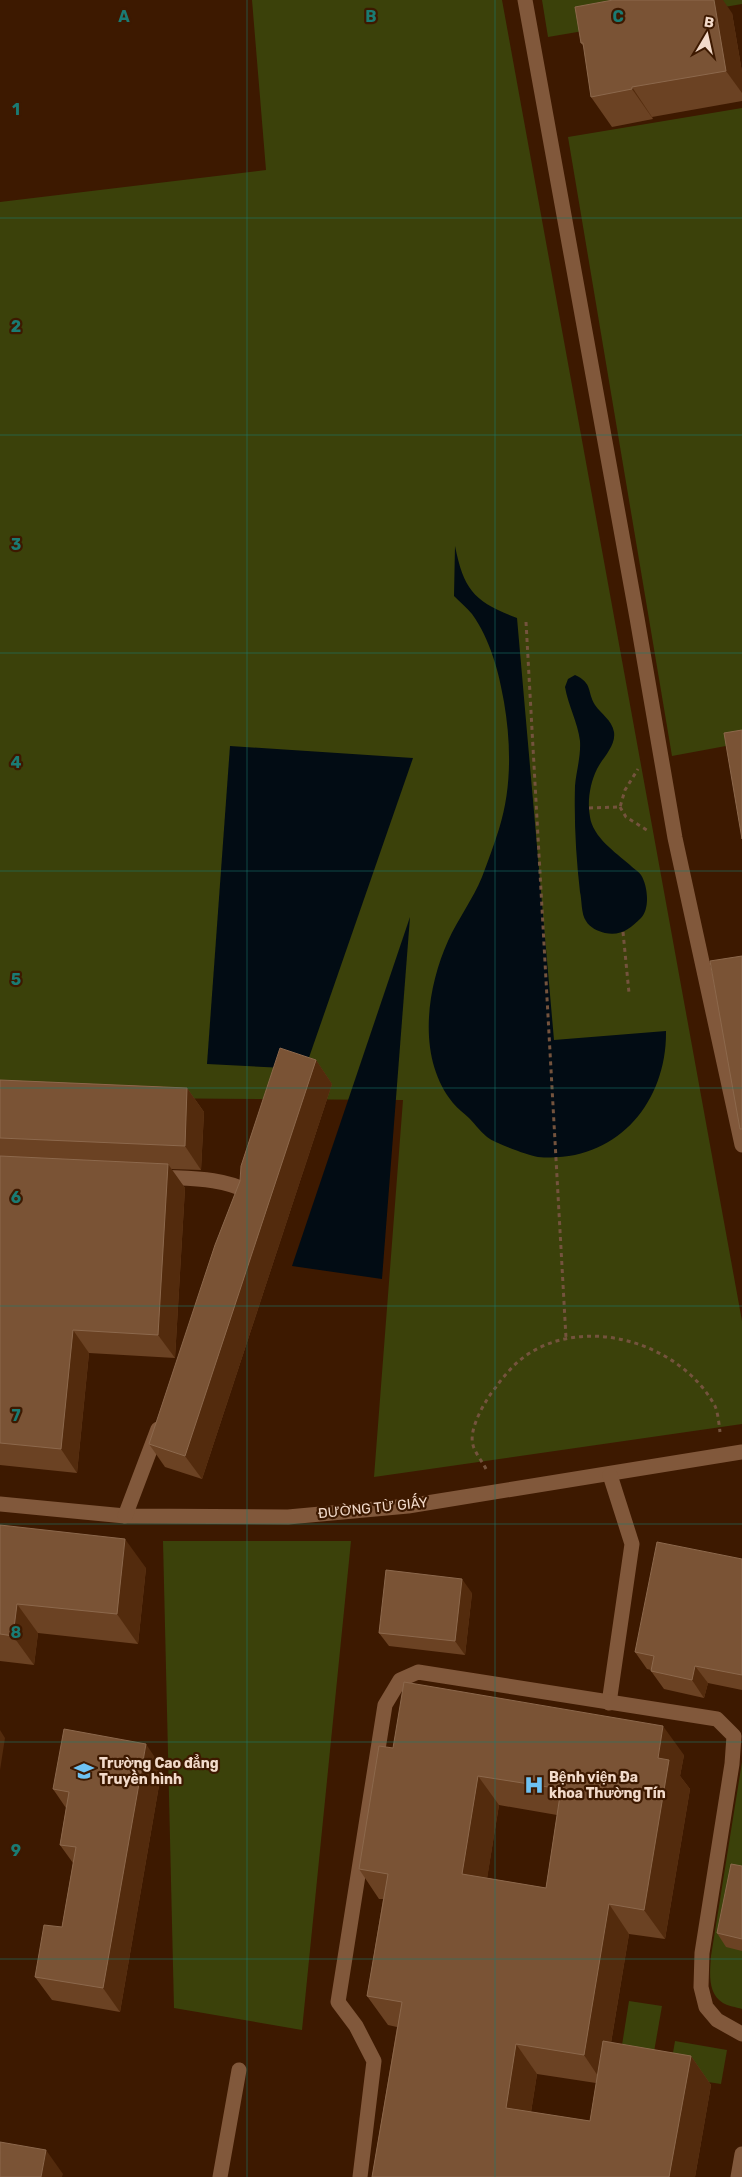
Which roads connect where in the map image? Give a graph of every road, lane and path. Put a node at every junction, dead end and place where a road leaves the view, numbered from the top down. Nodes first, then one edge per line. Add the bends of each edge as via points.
1 (525, 0) edge
2 (526, 622) dead end
3 (661, 755) junction
4 (620, 807) junction
5 (589, 808) dead end
6 (675, 838) junction
7 (623, 932) dead end
8 (629, 993) dead end
9 (742, 1145) edge
10 (146, 1177) edge
11 (244, 1211) edge
12 (566, 1338) junction
13 (164, 1413) edge
14 (742, 1452) edge
15 (725, 1455) junction
16 (610, 1475) junction
17 (498, 1491) junction
18 (0, 1504) edge
19 (125, 1516) junction
20 (608, 1703) junction
21 (742, 2034) edge
22 (239, 2070) dead end
23 (742, 2154) edge
24 (220, 2177) edge
25 (360, 2177) edge
26 (738, 2177) edge

1 - 3 street
2 - 12 path
3 - 4 path via 635,773
3 - 6 street
4 - 5 path
4 - 6 path via 626,817 647,831
6 - 9 street
7 - 8 path
10 - 11 street via 215,1180 238,1186 249,1192
12 - 15 path via 601,1336 634,1342 672,1361 696,1380 716,1408
12 - 17 path via 525,1356 517,1363 490,1394 476,1418 472,1444
13 - 19 street
14 - 15 street, ĐƯỜNG TỪ GIẤY
15 - 16 street, ĐƯỜNG TỪ GIẤY
16 - 17 street, ĐƯỜNG TỪ GIẤY
16 - 20 street via 632,1544
17 - 19 street, ĐƯỜNG TỪ GIẤY via 408,1506 288,1517
18 - 19 street, ĐƯỜNG TỪ GIẤY
20 - 21 street via 717,1719 734,1736 702,1953 701,1987 706,2007 717,2020
20 - 25 street via 418,1672 400,1680 385,1705 338,2002 356,2026 374,2061
22 - 24 street
23 - 26 street

